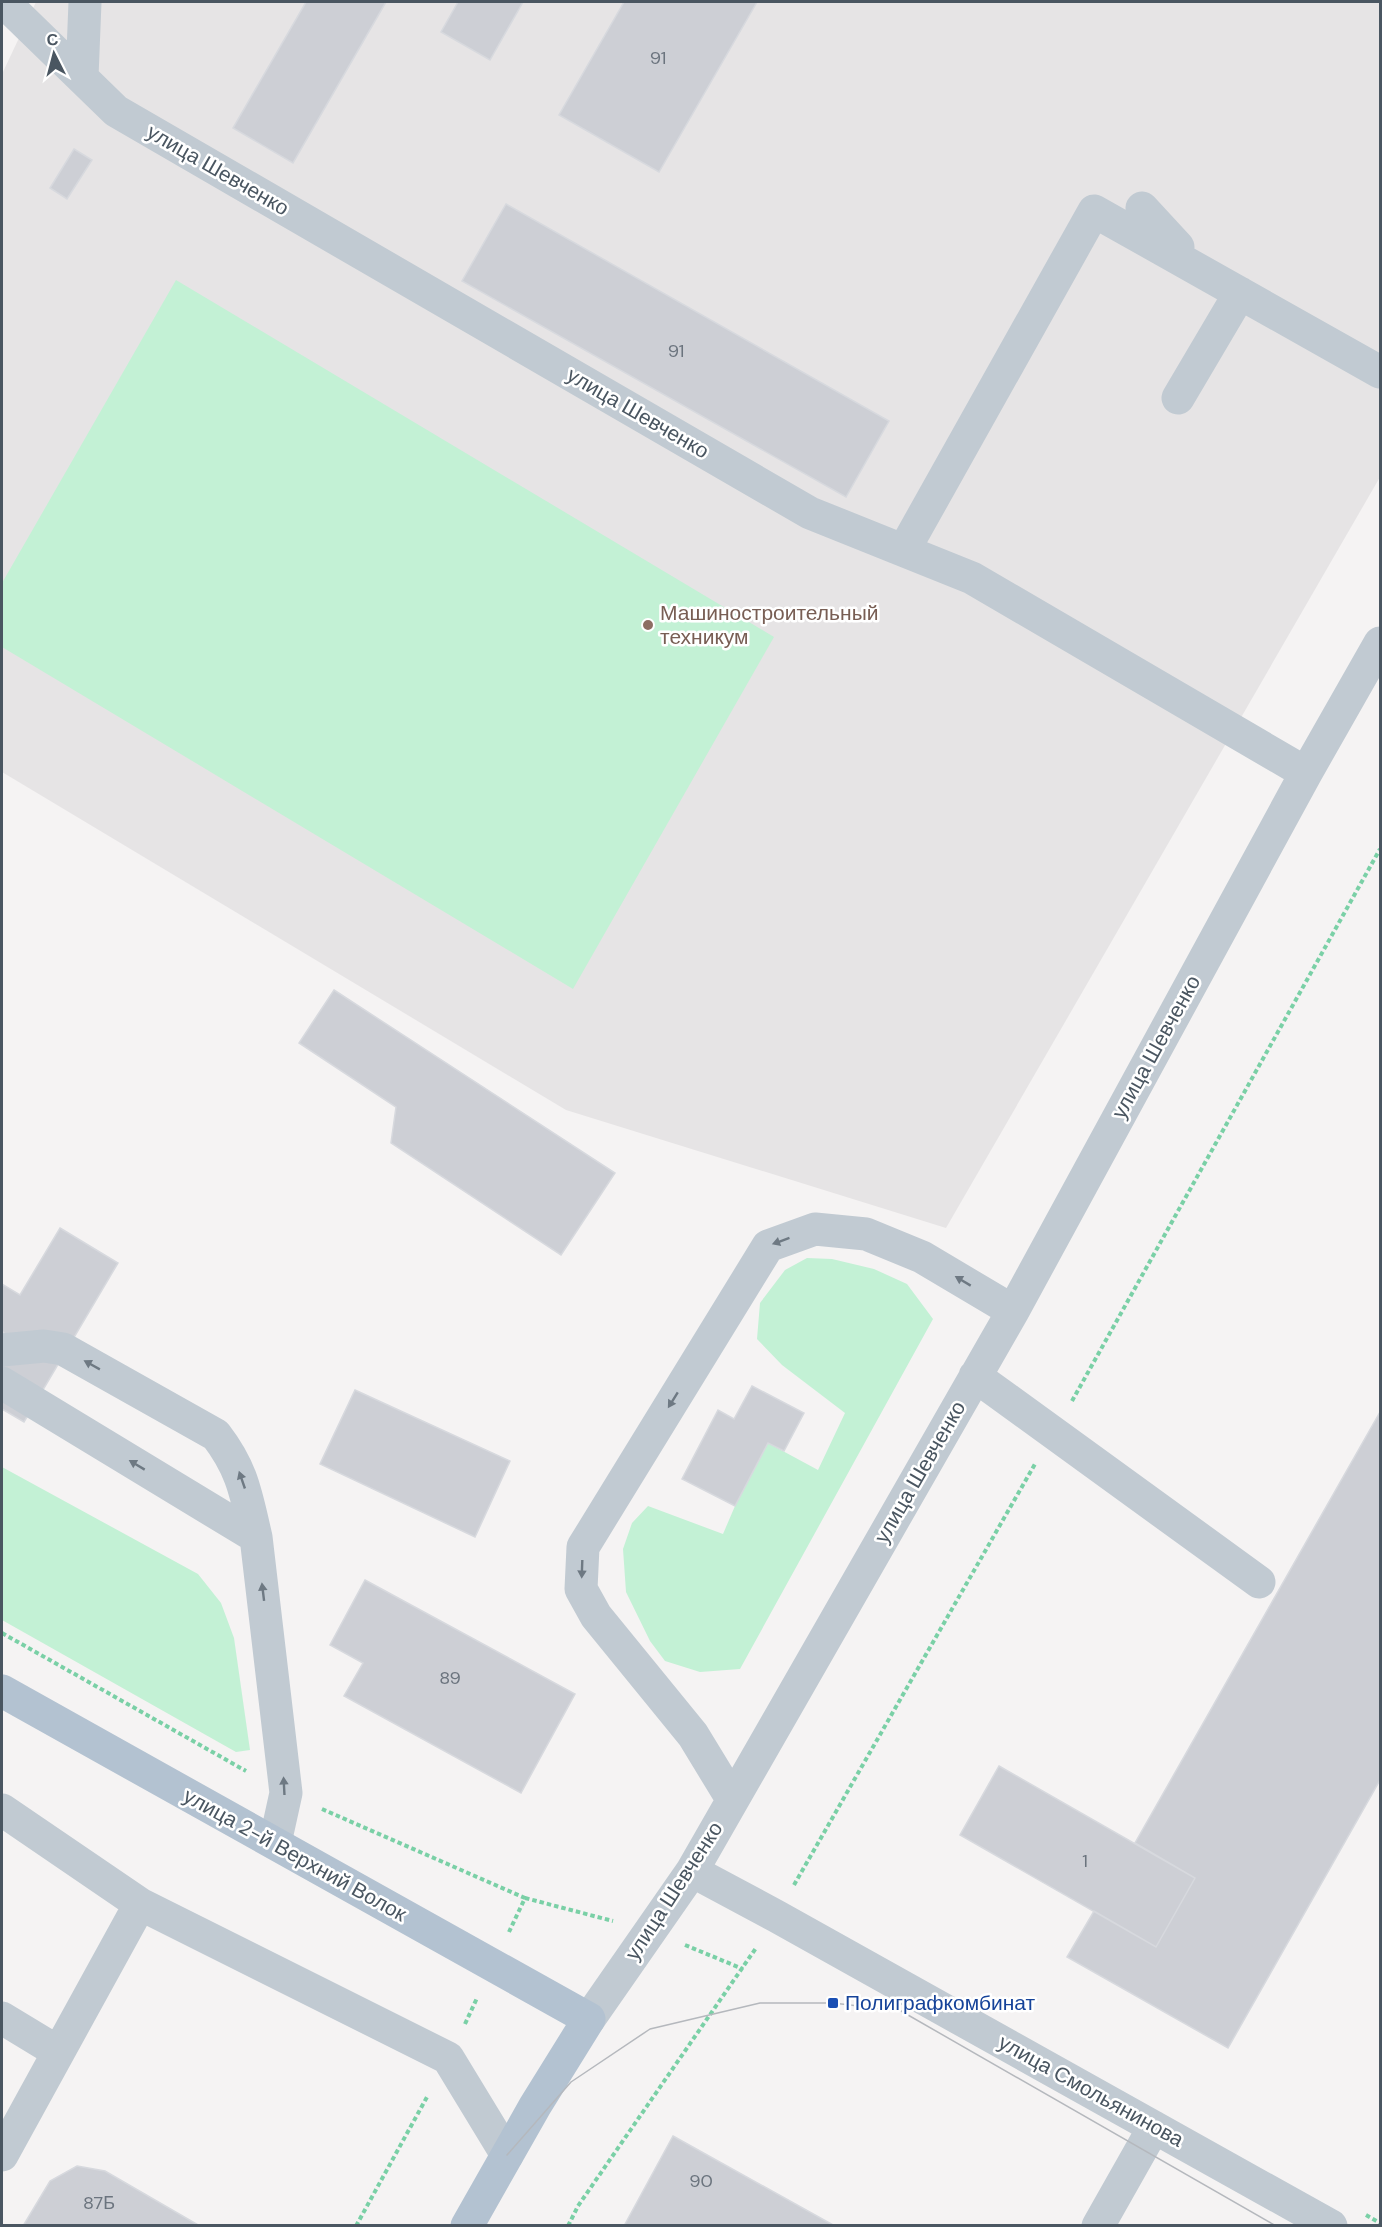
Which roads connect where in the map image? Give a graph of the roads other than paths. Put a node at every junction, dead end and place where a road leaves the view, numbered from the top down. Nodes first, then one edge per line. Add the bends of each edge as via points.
1 (4, 2) edge
2 (85, 2) edge
3 (82, 77) junction
4 (1142, 208) dead end
5 (1198, 270) junction
6 (1240, 293) junction
7 (1380, 372) edge
8 (1178, 398) dead end
9 (904, 550) junction
10 (1380, 643) edge
11 (1306, 773) junction
12 (1013, 1311) junction
13 (2, 1350) edge
14 (975, 1377) junction
15 (2, 1383) edge
16 (256, 1537) junction
17 (1259, 1582) dead end
18 (2, 1691) edge
19 (732, 1799) junction
20 (2, 1810) edge
21 (275, 1844) junction
22 (692, 1871) junction
23 (140, 1904) junction
24 (2, 2018) edge
25 (589, 2019) junction
26 (58, 2052) junction
27 (1154, 2127) junction
28 (2, 2155) edge
29 (507, 2155) junction
30 (467, 2226) edge
31 (1098, 2226) edge
32 (1331, 2226) edge

1 - 3 street, улица Шевченко
2 - 3 street
3 - 9 street, улица Шевченко via 116,111 810,513
4 - 5 street
5 - 6 street
5 - 9 street via 1094,211
6 - 7 street
6 - 8 street
9 - 11 street, улица Шевченко via 972,578
10 - 11 street, улица Шевченко
11 - 12 street, улица Шевченко
12 - 14 street, улица Шевченко
12 -> 19 street via 922,1257 866,1234 815,1229 768,1246 583,1547 581,1589 596,1616 693,1735
16 -> 13 street via 243,1480 231,1454 216,1435 63,1349 44,1346
14 - 17 street
14 - 19 street, улица Шевченко
16 -> 15 street
21 -> 16 street via 286,1793
18 - 21 main road, улица 2-й Верхний Волок
19 - 22 street, улица Шевченко
20 - 23 street
21 - 25 main road, улица 2-й Верхний Волок
22 - 25 street, улица Шевченко
22 - 27 street, улица Смольянинова
23 - 26 street
23 - 29 street via 448,2058
24 - 26 street
25 - 29 main road, улица Шевченко
26 - 28 street
27 - 31 street
27 - 32 street, улица Смольянинова
29 - 30 main road, улица Шевченко

